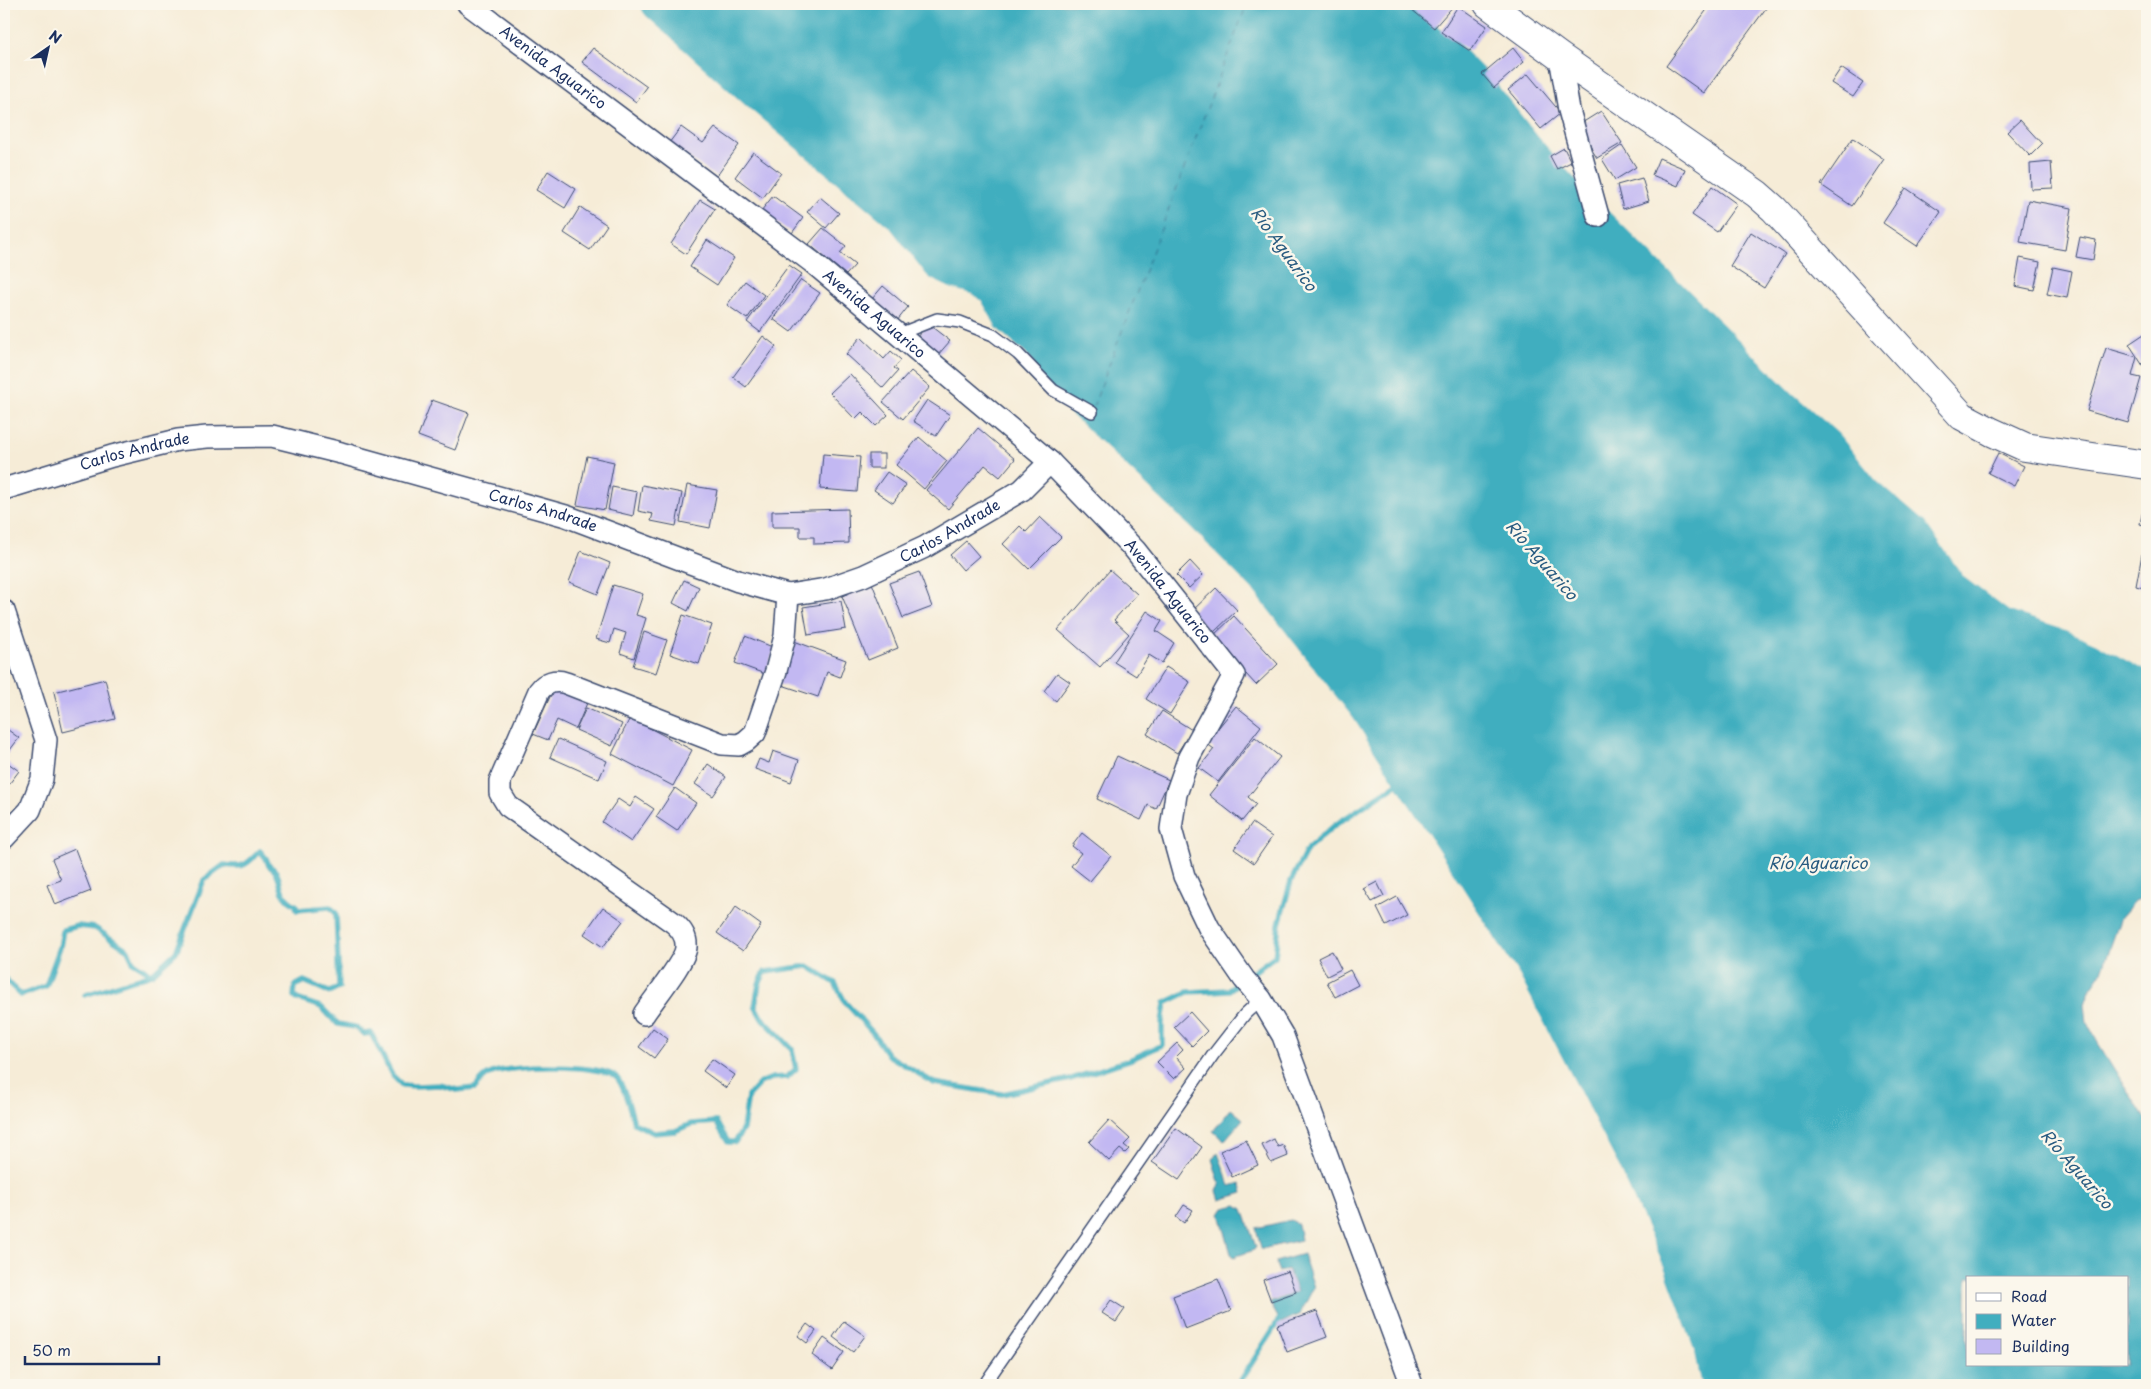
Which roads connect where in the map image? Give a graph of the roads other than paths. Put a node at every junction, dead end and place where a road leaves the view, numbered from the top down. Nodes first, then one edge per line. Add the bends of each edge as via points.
1 (468, 4) edge
2 (1488, 4) edge
3 (1560, 57) junction
4 (1598, 216) dead end
5 (899, 334) junction
6 (1092, 412) dead end
7 (1050, 462) junction
8 (2147, 466) edge
9 (4, 488) edge
10 (788, 595) junction
11 (4, 612) edge
12 (4, 838) edge
13 (1260, 999) junction
14 (644, 1014) dead end
15 (984, 1385) edge
16 (1412, 1385) edge

1 - 5 street, Avenida Aguarico via 812,262
2 - 3 street
3 - 4 street via 1569,110
3 - 8 street via 1774,209 1962,416 2025,447
5 - 6 lane via 937,319 960,322 993,335 1018,354 1053,390
5 - 7 street, Avenida Aguarico
7 - 10 street, Carlos Andrade via 1022,490 925,547 835,586
7 - 13 street, Avenida Aguarico via 1135,550 1234,675 1189,757 1176,794 1171,829 1184,876 1209,928
9 - 10 street, Carlos Andrade via 178,440 272,436 566,516 738,581
10 - 14 street via 785,636 776,671 754,733 746,741 739,745 722,744 566,682 556,681 546,684 539,692 500,781 500,793 508,806 674,923 684,934 685,954
11 - 12 street via 46,740 42,779 30,810
13 - 15 lane via 1214,1055
13 - 16 street via 1283,1036

